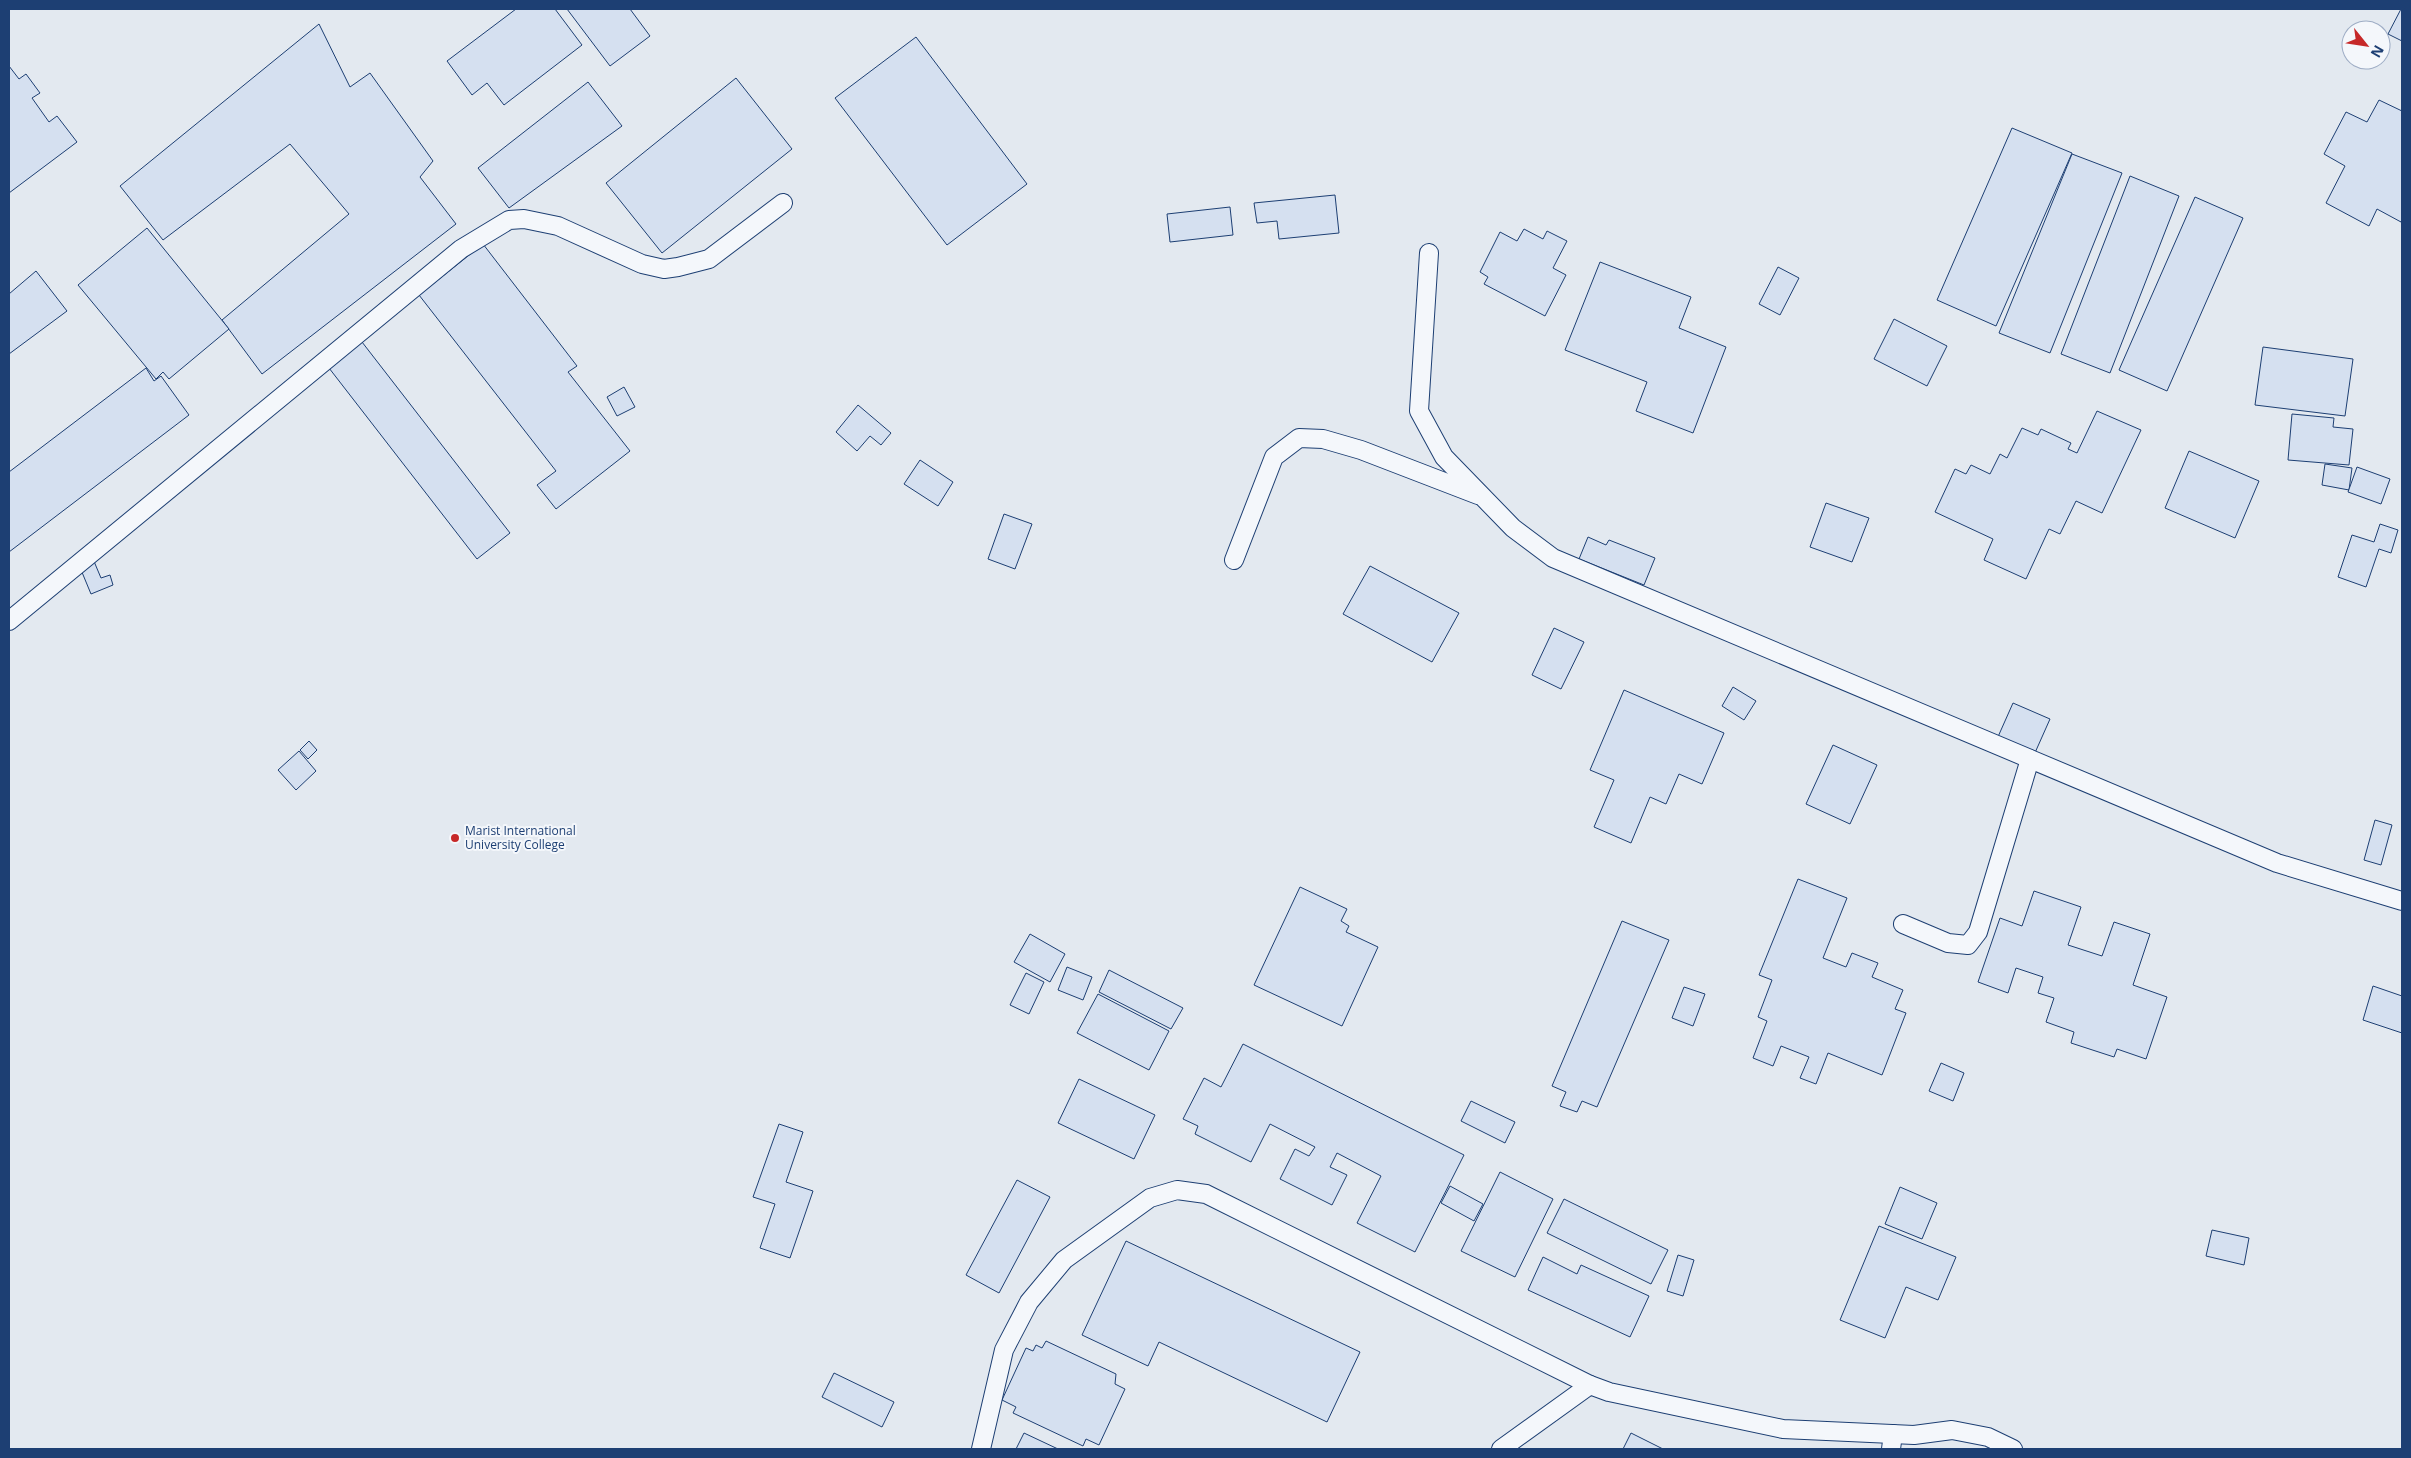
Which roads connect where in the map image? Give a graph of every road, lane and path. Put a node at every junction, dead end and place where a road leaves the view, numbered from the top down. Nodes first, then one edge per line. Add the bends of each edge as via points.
1 (783, 204) dead end
2 (1429, 253) dead end
3 (1486, 498) junction
4 (1234, 560) dead end
5 (9, 621) edge
6 (2030, 759) junction
7 (2402, 901) edge
8 (1903, 924) dead end
9 (1590, 1385) junction
10 (1892, 1442) edge
11 (981, 1449) edge
12 (1501, 1449) edge
13 (2013, 1449) edge

1 - 5 lane via 709,259 664,269 642,264 558,226 524,219 509,220 461,249
2 - 3 lane via 1419,411 1444,457
3 - 4 lane via 1361,450 1323,439 1299,438 1274,457
3 - 6 lane via 1513,528 1553,558
6 - 7 lane via 2277,863
6 - 8 lane via 1978,932 1968,945 1948,943
9 - 10 lane via 1609,1392 1783,1429
9 - 11 lane via 1206,1194 1177,1190 1150,1198 1064,1260 1029,1302 1004,1350
9 - 12 lane
10 - 13 lane via 1914,1435 1952,1430 1988,1437

